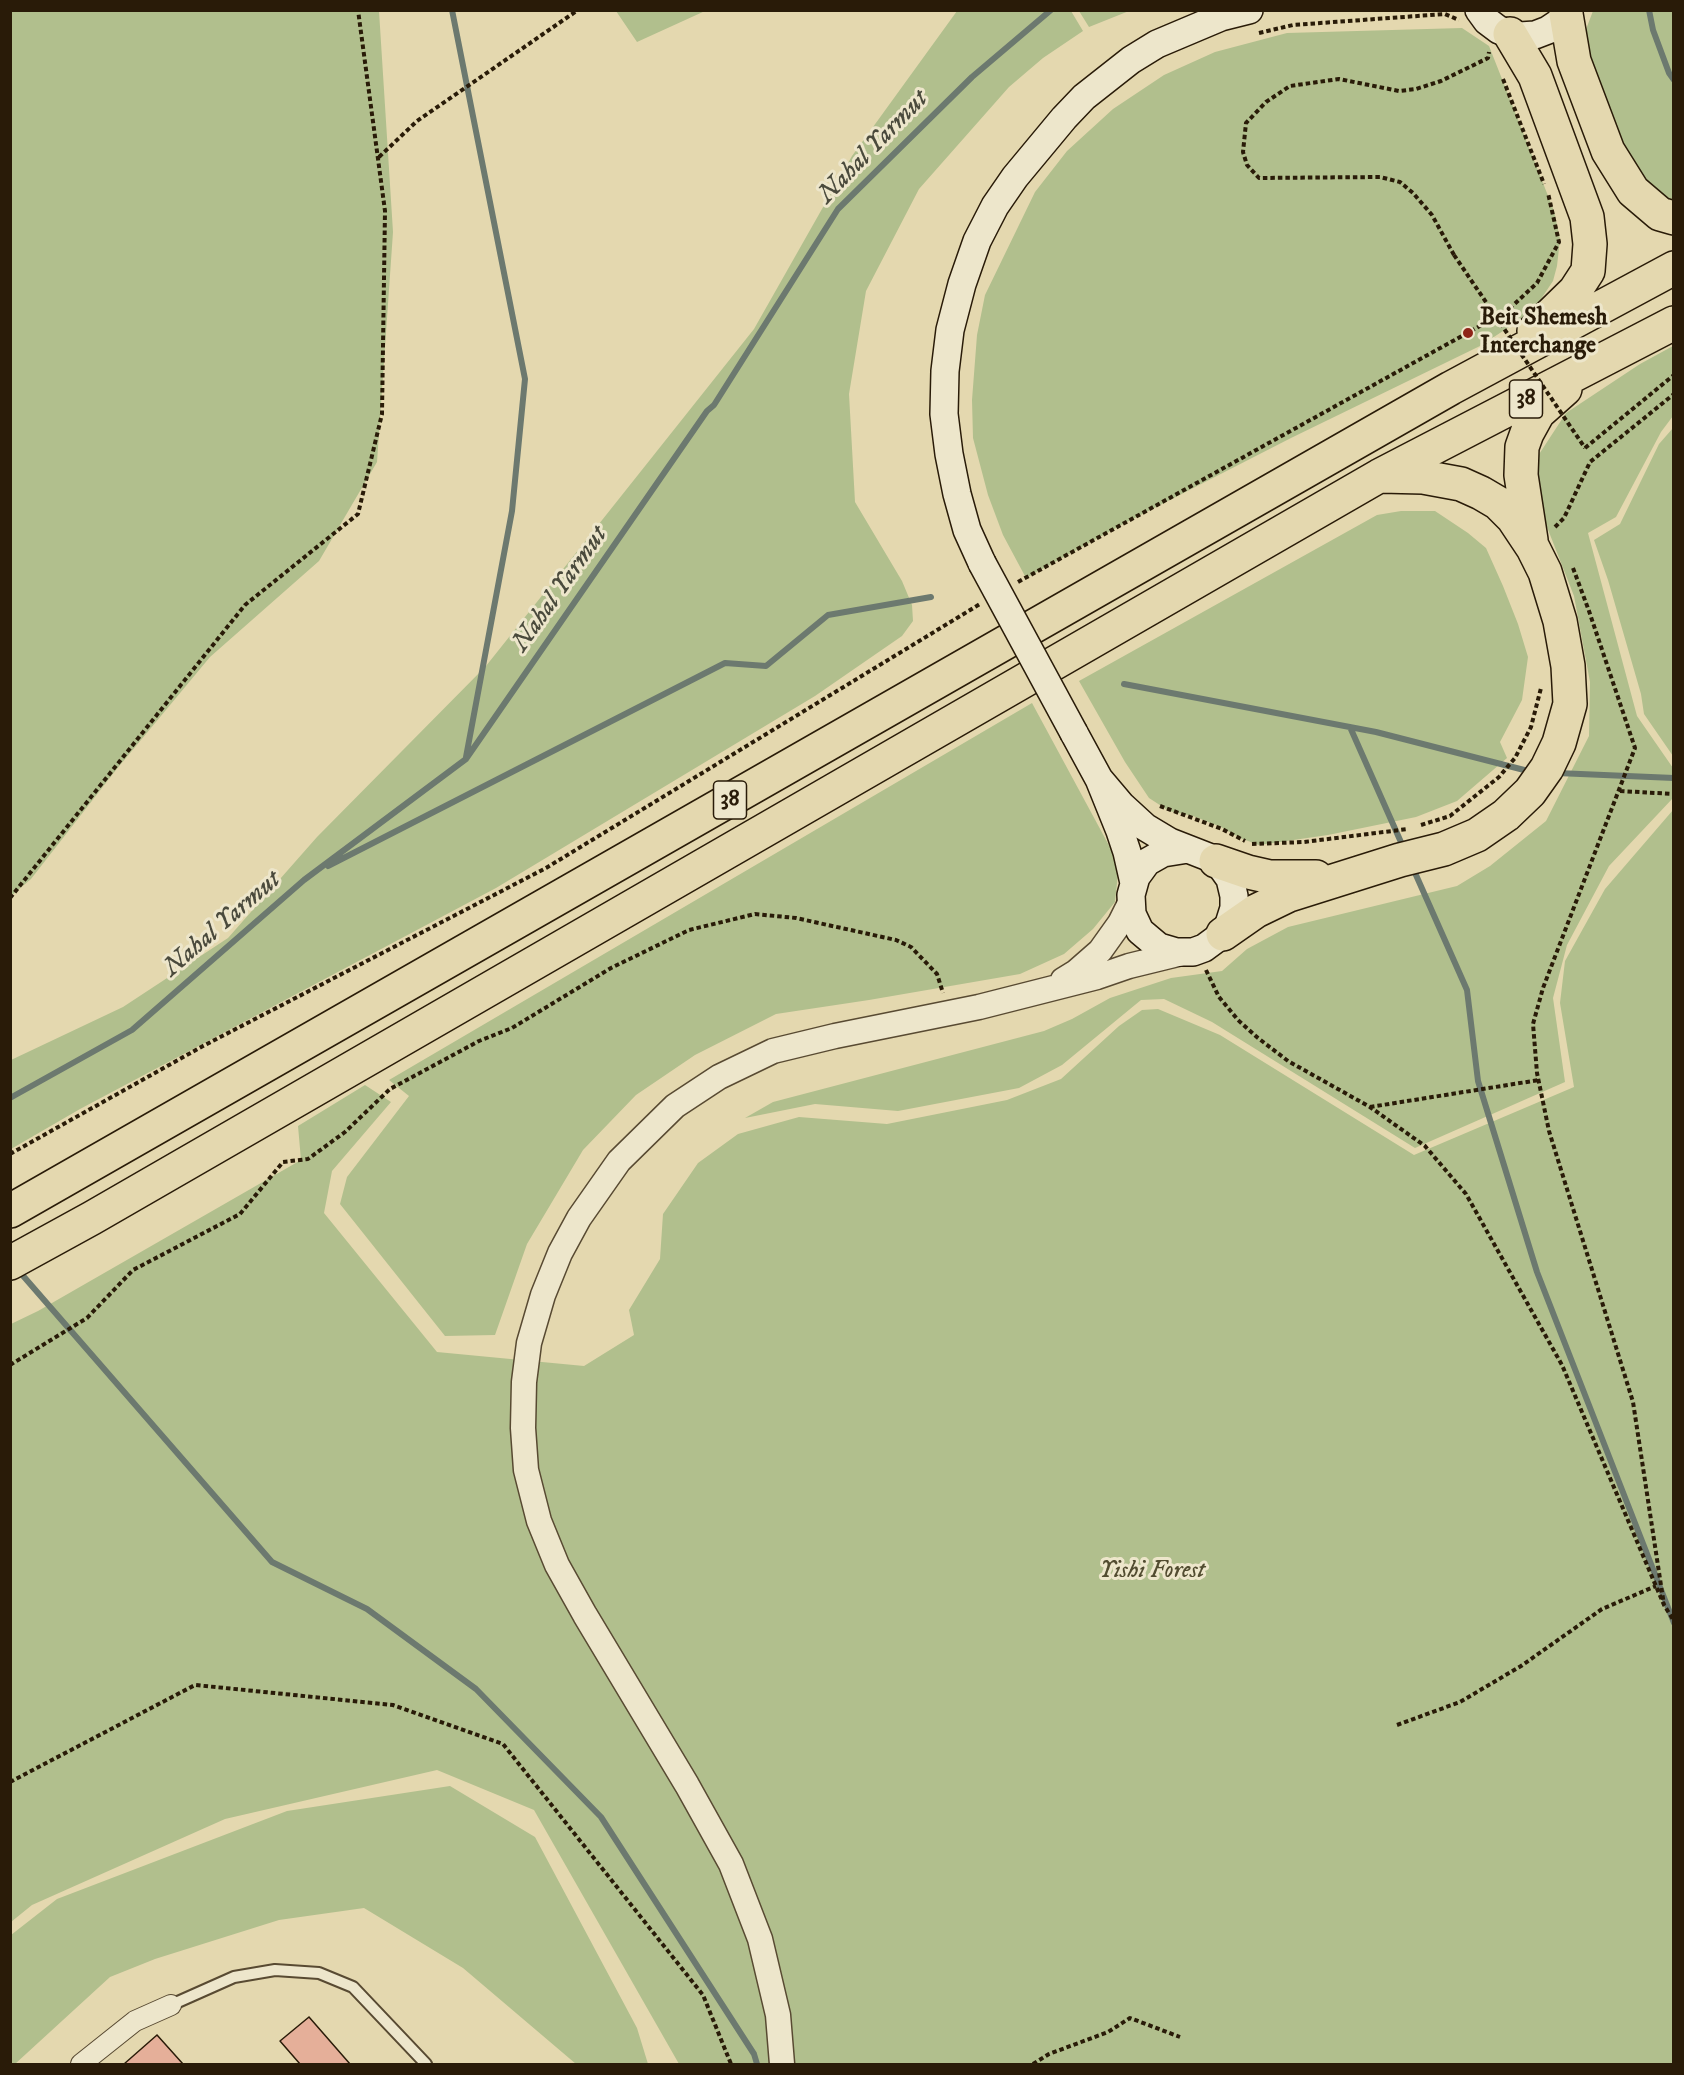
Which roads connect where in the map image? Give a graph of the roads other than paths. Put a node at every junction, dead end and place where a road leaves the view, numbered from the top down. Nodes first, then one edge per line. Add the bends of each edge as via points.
1 (1249, 10) edge
2 (1568, 13) edge
3 (1486, 18) edge
4 (1674, 218) edge
5 (1674, 268) edge
6 (1674, 323) edge
7 (1604, 359) junction
8 (1450, 388) junction
9 (1379, 476) junction
10 (1533, 548) junction
11 (1099, 779) junction
12 (1202, 855) junction
13 (1347, 876) junction
14 (1132, 892) junction
15 (1201, 946) junction
16 (1042, 990) junction
17 (10, 1211) edge
18 (10, 1263) edge
19 (171, 2005) joint
20 (81, 2064) edge
21 (426, 2064) edge
22 (782, 2064) edge

1 - 11 main road, bridge via 1221,17 1156,44 1084,97 1044,140 995,206 977,242 950,330 944,414 967,530
2 - 3 main road via 1554,27 1527,36
2 - 4 highway via 1574,61 1608,151 1633,191 1660,214
3 - 8 highway via 1535,76 1587,217 1588,271 1575,291 1538,327
5 - 8 highway, 38
6 - 7 highway, 38
7 - 9 highway, 38
7 - 10 highway via 1538,413 1527,433 1521,475
8 - 17 highway, 38
9 - 10 highway via 1423,477 1461,484 1481,493 1513,518
9 - 18 highway, 38
10 - 13 highway via 1560,621 1568,666 1569,704 1560,743 1547,768 1506,815 1477,835 1444,849
11 - 12 main road via 1145,827
11 - 14 main road via 1127,852
12 - 13 highway via 1270,877
12 - 14 main road via 1169,851 1152,859 1139,872
12 - 15 main road via 1227,874 1234,896 1233,914
13 - 15 highway via 1270,903
14 - 15 main road via 1132,914 1149,940 1165,950
14 - 16 street via 1120,923 1100,951 1076,972
15 - 16 street
16 - 22 street via 773,1052 719,1077 675,1106 619,1161 579,1218 543,1295 529,1343 523,1428 526,1470 539,1521 562,1575 731,1864 760,1939 778,2015
19 - 20 street via 135,2021
19 - 21 lane via 234,1977 275,1970 319,1973 353,1987

